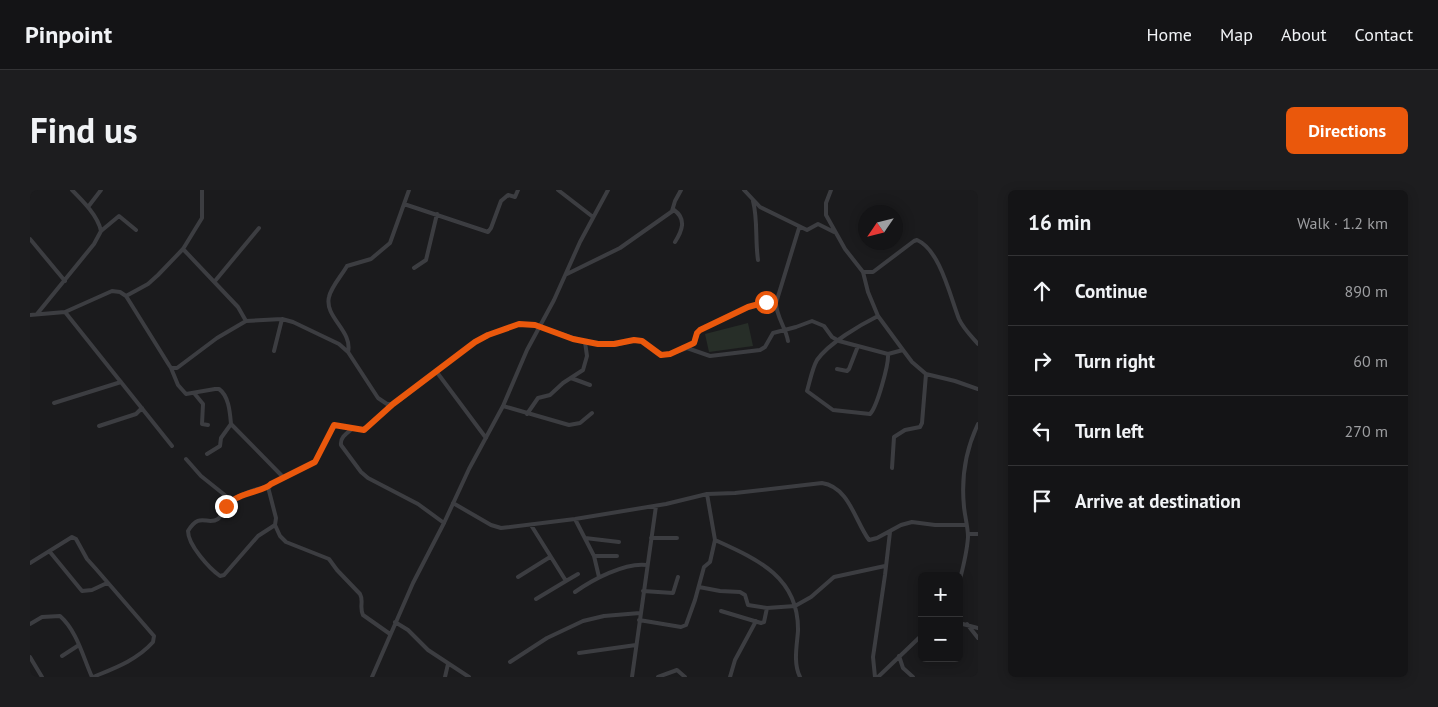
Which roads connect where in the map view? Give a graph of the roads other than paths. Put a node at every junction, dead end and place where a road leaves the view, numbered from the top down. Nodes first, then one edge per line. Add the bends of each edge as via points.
1 (72, 190) edge
2 (101, 190) edge
3 (202, 190) edge
4 (409, 190) edge
5 (518, 190) edge
6 (558, 190) edge
7 (608, 190) edge
8 (681, 190) edge
9 (744, 190) edge
10 (831, 190) edge
11 (752, 199) junction
12 (404, 204) junction
13 (88, 208) junction
14 (672, 211) junction
15 (437, 214) junction
16 (593, 217) junction
17 (259, 228) dead end
18 (799, 228) junction
19 (136, 230) dead end
20 (101, 231) junction
21 (834, 232) junction
22 (30, 239) edge
23 (675, 242) dead end
24 (183, 249) junction
25 (758, 260) dead end
26 (414, 268) dead end
27 (864, 272) junction
28 (567, 274) junction
29 (65, 281) junction
30 (215, 281) junction
31 (126, 296) junction
32 (766, 302) dead end
33 (64, 312) junction
34 (37, 314) junction
35 (30, 315) edge
36 (878, 316) junction
37 (282, 319) junction
38 (246, 321) junction
39 (540, 326) junction
40 (785, 330) junction
41 (788, 341) dead end
42 (839, 341) junction
43 (585, 342) junction
44 (978, 344) edge
45 (858, 346) junction
46 (687, 348) junction
47 (903, 350) junction
48 (274, 351) dead end
49 (348, 352) junction
50 (888, 354) junction
51 (172, 368) junction
52 (838, 369) dead end
53 (436, 372) junction
54 (926, 374) junction
55 (571, 378) junction
56 (121, 382) junction
57 (590, 385) dead end
58 (978, 389) edge
59 (194, 393) junction
60 (54, 404) dead end
61 (393, 404) junction
62 (503, 406) junction
63 (142, 408) junction
64 (527, 414) junction
65 (592, 414) dead end
66 (231, 424) junction
67 (978, 424) edge
68 (208, 425) dead end
69 (99, 426) dead end
70 (352, 429) junction
71 (486, 438) junction
72 (172, 446) dead end
73 (207, 454) dead end
74 (186, 459) dead end
75 (892, 468) dead end
76 (284, 478) junction
77 (268, 488) junction
78 (707, 494) junction
79 (231, 500) junction
80 (453, 503) junction
81 (656, 506) junction
82 (575, 519) junction
83 (444, 524) junction
84 (531, 524) junction
85 (275, 525) junction
86 (966, 525) junction
87 (890, 532) junction
88 (968, 534) junction
89 (978, 534) edge
90 (585, 538) junction
91 (651, 538) junction
92 (677, 538) dead end
93 (715, 540) junction
94 (619, 542) dead end
95 (50, 552) junction
96 (30, 556) edge
97 (550, 556) junction
98 (594, 556) junction
99 (617, 556) dead end
100 (35, 561) junction
101 (30, 563) edge
102 (647, 565) junction
103 (885, 566) junction
104 (962, 572) edge
105 (578, 574) dead end
106 (518, 577) dead end
107 (599, 577) junction
108 (678, 577) dead end
109 (566, 581) junction
110 (107, 584) junction
111 (699, 587) junction
112 (643, 591) junction
113 (574, 592) dead end
114 (536, 599) dead end
115 (795, 606) junction
116 (767, 608) junction
117 (721, 611) dead end
118 (640, 613) junction
119 (639, 620) junction
120 (756, 621) junction
121 (396, 622) junction
122 (963, 623) edge
123 (30, 624) edge
124 (967, 624) junction
125 (978, 628) edge
126 (390, 634) junction
127 (978, 638) edge
128 (918, 639) edge
129 (80, 645) junction
130 (636, 645) junction
131 (579, 653) dead end
132 (62, 656) dead end
133 (900, 656) junction
134 (30, 657) edge
135 (510, 662) dead end
136 (448, 664) junction
137 (40, 676) edge
138 (93, 677) edge
139 (372, 677) edge
140 (445, 677) edge
141 (469, 677) edge
142 (632, 677) edge
143 (658, 677) edge
144 (685, 677) edge
145 (730, 677) edge
146 (800, 677) edge
147 (876, 677) edge
148 (913, 677) edge

1 - 13 street
2 - 13 street
3 - 24 street via 202,218
4 - 12 street
5 - 15 street via 515,197 508,196 501,201 488,232
6 - 16 street
7 - 16 street
8 - 14 street
9 - 11 street
10 - 21 street via 825,210
11 - 18 street via 760,207
11 - 25 street
12 - 15 street
12 - 49 street via 394,234 385,248 371,259 347,266 330,294 330,308 350,344
13 - 20 street
14 - 23 street via 681,217 683,225
14 - 28 street via 620,248
15 - 26 street via 426,260
16 - 28 street
17 - 30 street
18 - 21 street via 806,230 818,224
18 - 40 street via 777,298 777,311
19 - 20 street via 119,216
20 - 29 street
21 - 27 street
22 - 29 street
24 - 30 street
24 - 31 street via 153,280
27 - 36 street
27 - 44 street via 873,272 914,241 922,242 939,264 962,324
28 - 39 street
29 - 34 street
30 - 38 street
31 - 33 street via 112,291
31 - 51 street
32 - 46 street via 700,330 694,343
33 - 34 street
33 - 56 street
34 - 35 street
36 - 42 street
36 - 47 street
37 - 38 street
37 - 48 street
37 - 49 street via 305,327
38 - 51 street via 177,368
39 - 43 street
39 - 53 street via 525,324 488,335
39 - 62 street
40 - 41 street
40 - 42 street via 812,321 824,326
40 - 46 street via 773,333 760,350 710,356
42 - 45 street
42 - 50 street via 818,360 807,391 834,410 872,413
43 - 46 street via 614,344 638,340 661,355
43 - 55 street via 587,356 584,367
45 - 50 street
45 - 52 street via 849,369
47 - 50 street
47 - 54 street
49 - 61 street via 374,393 383,402
51 - 59 street via 184,392
53 - 61 street
53 - 71 street
54 - 58 street
54 - 75 street via 922,423 894,437
55 - 57 street
55 - 64 street via 548,396 538,398
56 - 60 street
56 - 63 street
59 - 66 street via 222,391 230,410
59 - 68 street via 203,404 202,424
61 - 70 street via 364,430
62 - 64 street
62 - 71 street
63 - 69 street via 136,414
63 - 72 street
64 - 65 street via 569,425 580,423
66 - 73 street via 222,436 220,446
66 - 76 street
67 - 86 street via 969,444 963,473
70 - 76 street via 334,425 315,462
70 - 83 street via 340,441 361,472
71 - 80 street
74 - 79 street
76 - 77 street
77 - 79 street
77 - 85 street
78 - 81 street
78 - 87 street via 825,483 846,500 869,540
78 - 93 street
79 - 85 street via 219,518 197,521 188,531 190,541 220,576 258,536
80 - 83 street
80 - 84 street via 496,528
81 - 82 street
81 - 91 street
82 - 84 street
82 - 90 street
83 - 121 street via 412,583
84 - 97 street
85 - 126 street via 286,542 329,559 362,597 363,615
86 - 87 street via 912,522 901,524
86 - 88 street
87 - 103 street
88 - 89 street
88 - 104 street
90 - 94 street
90 - 98 street
91 - 92 street
91 - 102 street
93 - 111 street
93 - 115 street via 778,576
95 - 100 street
95 - 110 street via 82,591
95 - 110 street via 72,537 76,539
96 - 100 street
97 - 106 street
97 - 109 street
98 - 99 street
98 - 107 street
100 - 101 street
102 - 107 street via 635,565
102 - 112 street
103 - 115 street via 834,577
103 - 147 street via 873,657
105 - 109 street
107 - 113 street
108 - 112 street via 673,593
109 - 114 street
110 - 138 street via 150,630 154,640 130,661
111 - 116 street via 740,592 750,606
111 - 119 street via 685,626
112 - 118 street
115 - 116 street
115 - 146 street via 798,615 796,662
116 - 120 street via 764,622
117 - 120 street
118 - 119 street
118 - 135 street via 583,621 547,638
119 - 130 street
120 - 145 street via 735,660
121 - 126 street
121 - 136 street
122 - 124 street
123 - 129 street via 42,617 60,616
124 - 125 street
124 - 127 street
126 - 139 street
128 - 133 street
129 - 132 street
129 - 138 street
130 - 131 street
130 - 142 street
133 - 147 street
133 - 148 street via 903,668
134 - 137 street
136 - 140 street
136 - 141 street
143 - 144 street via 677,670

